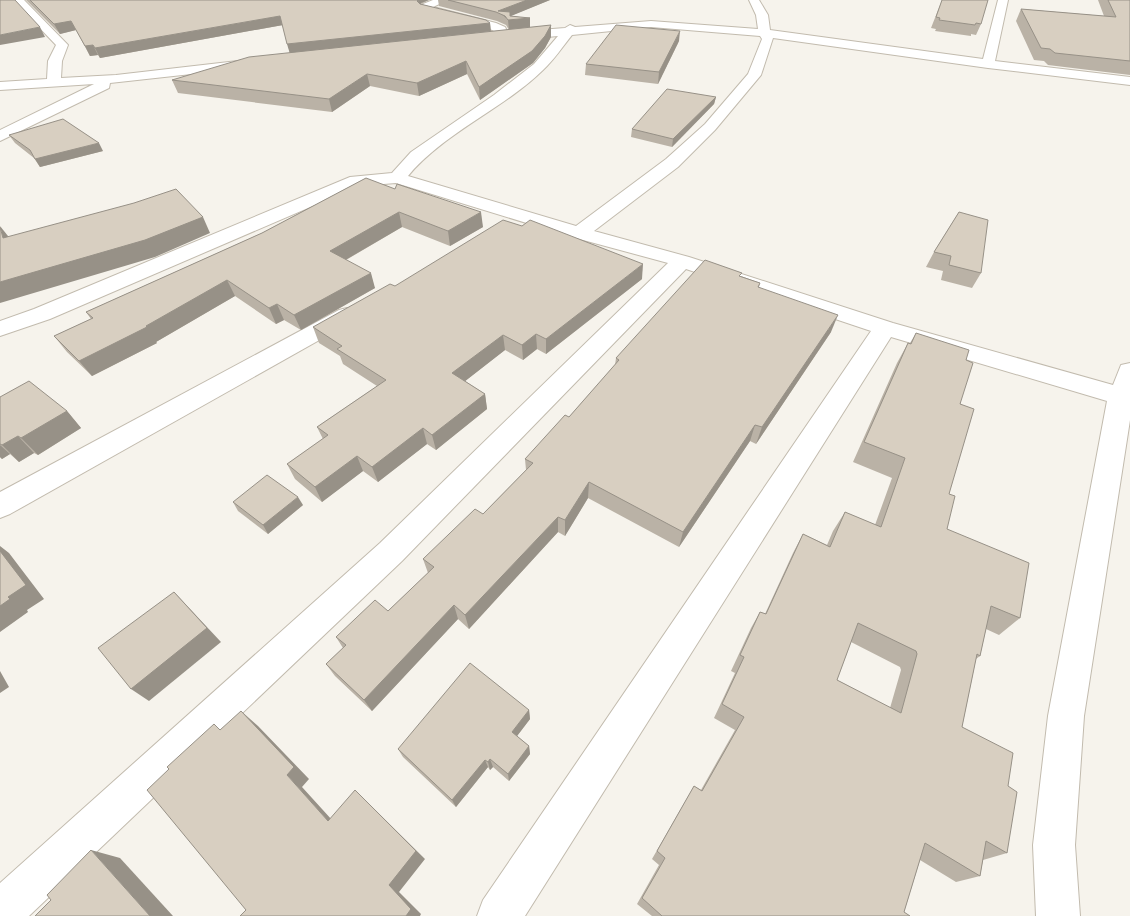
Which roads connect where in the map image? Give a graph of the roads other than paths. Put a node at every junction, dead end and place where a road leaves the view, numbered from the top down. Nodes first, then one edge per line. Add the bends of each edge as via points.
1 (18, 0) edge
2 (443, 0) edge
3 (754, 0) edge
4 (1003, 0) edge
5 (570, 30) junction
6 (764, 33) junction
7 (266, 62) edge
8 (988, 64) junction
9 (116, 79) junction
10 (1130, 81) edge
11 (54, 84) junction
12 (0, 86) edge
13 (0, 136) edge
14 (396, 178) junction
15 (520, 216) junction
16 (495, 230) edge
17 (579, 234) junction
18 (682, 261) junction
19 (369, 302) edge
20 (885, 328) junction
21 (0, 329) edge
22 (1127, 389) edge
23 (0, 506) edge
24 (0, 913) edge
25 (499, 916) edge
26 (1058, 916) edge

1 - 11 street via 62,45 55,61
2 - 5 street via 426,9 492,26 500,30 499,37
3 - 6 street via 762,14
4 - 8 street
5 - 6 street via 651,24
5 - 14 street via 539,67 417,155
6 - 8 street
6 - 17 street via 768,39 754,74 710,127 672,163
7 - 9 street
8 - 10 street
9 - 11 street
9 - 13 street
11 - 12 street
14 - 15 street
14 - 21 street via 356,181
15 - 16 street
15 - 17 street
17 - 18 street
18 - 20 street
18 - 24 street via 391,552
19 - 23 street
20 - 22 street
20 - 25 street
22 - 26 street via 1066,716 1054,845

